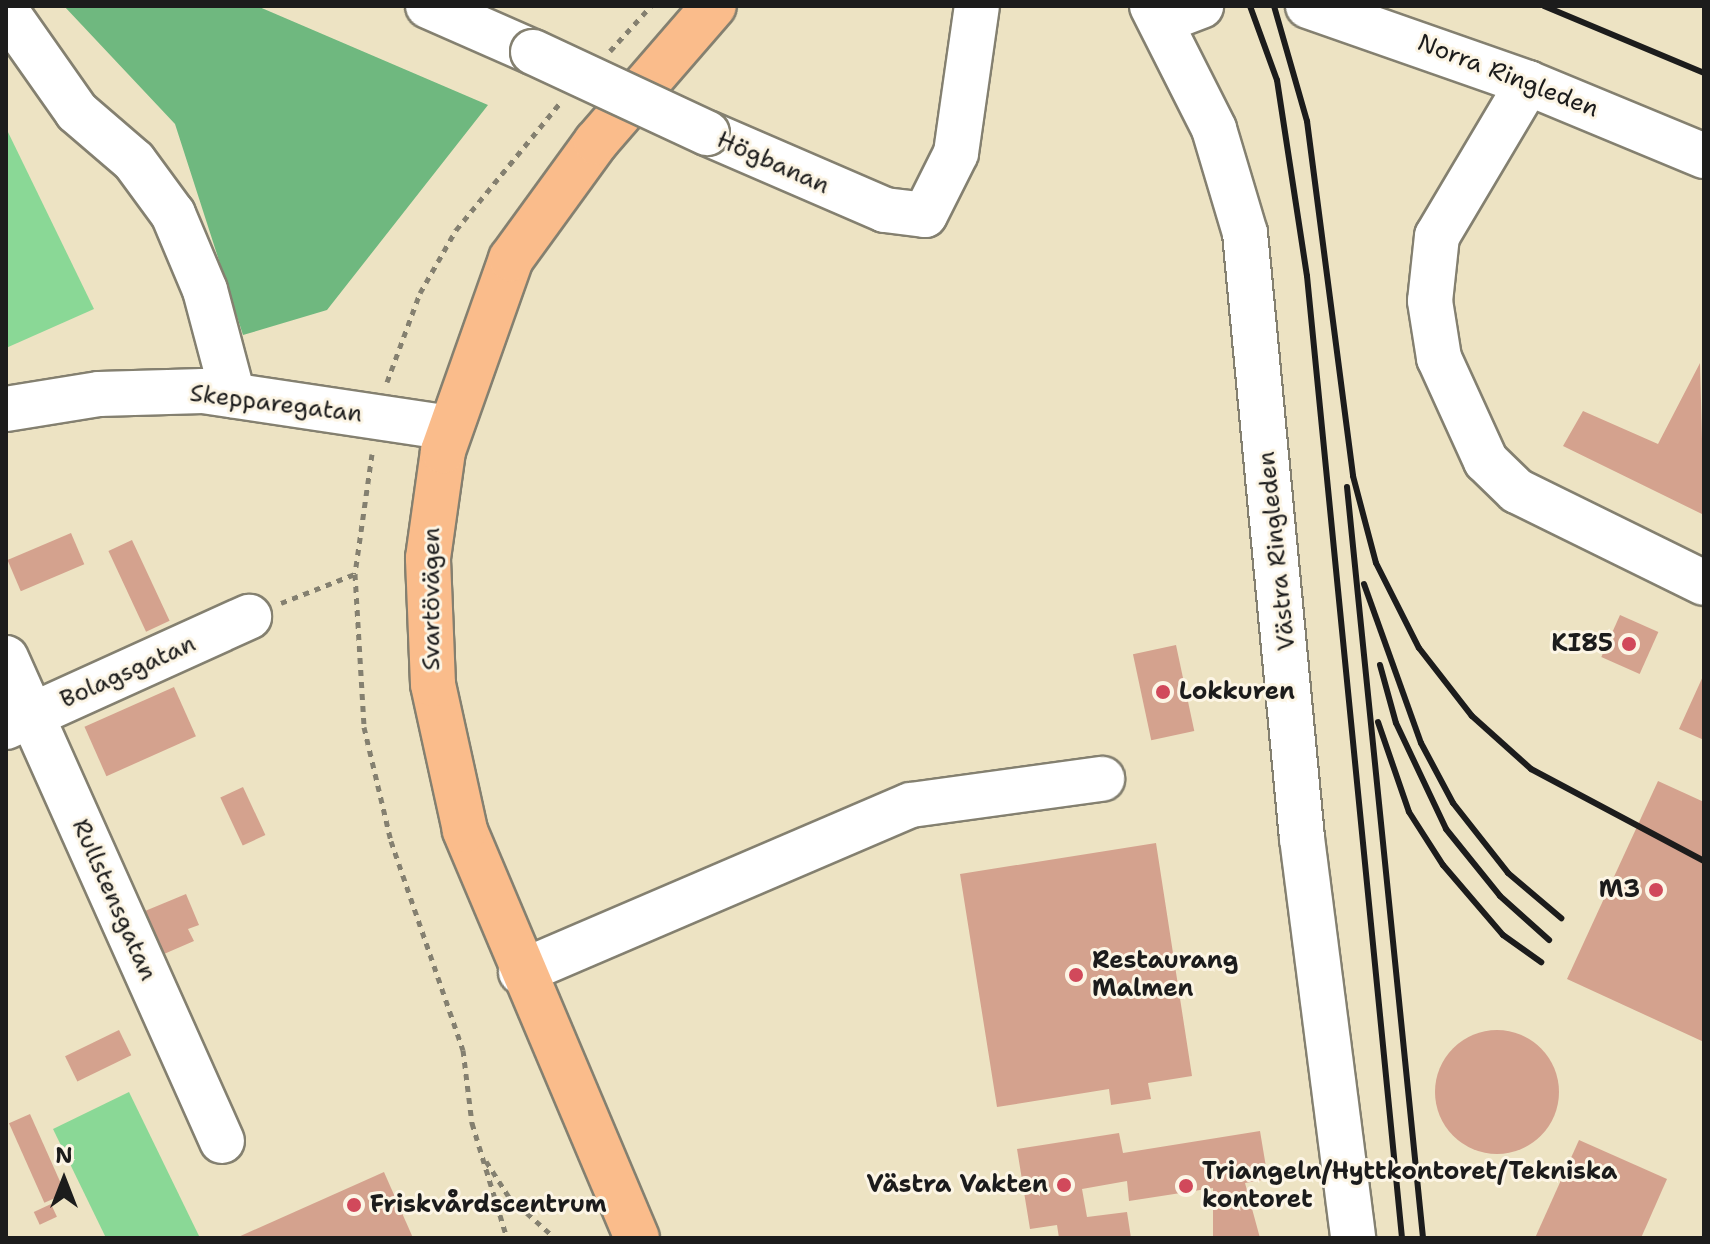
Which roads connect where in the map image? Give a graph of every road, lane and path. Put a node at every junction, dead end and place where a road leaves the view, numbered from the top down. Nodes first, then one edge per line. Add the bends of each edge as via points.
1 (428, 6) edge
2 (714, 6) edge
3 (977, 6) edge
4 (1308, 6) edge
5 (6, 11) edge
6 (1172, 11) edge
7 (1528, 83) junction
8 (1704, 156) edge
9 (233, 395) junction
10 (6, 409) edge
11 (450, 428) junction
12 (355, 574) dead end
13 (1704, 583) edge
14 (249, 617) joint
15 (6, 658) edge
16 (19, 721) edge
17 (1102, 779) dead end
18 (521, 972) junction
19 (222, 1141) dead end
20 (480, 1145) dead end
21 (555, 1238) edge
22 (637, 1238) edge
23 (1353, 1238) edge

1 - 3 street, Högbanan, bridge via 885,210 925,215 956,153
2 - 11 main road, Svartövägen via 596,142 511,259
4 - 7 street, Norra Ringleden
5 - 9 street via 77,112 134,161 173,214 205,290
6 - 23 street, Västra Ringleden via 1230,170 1245,233 1302,838
7 - 8 street, Norra Ringleden
7 - 13 street via 1437,236 1430,301 1439,358 1486,461 1517,491
9 - 10 street, Skepparegatan via 99,394
9 - 11 street, Skepparegatan
11 - 18 main road, Svartövägen via 428,558 433,684 465,830
12 - 14 path
14 - 16 street, Bolagsgatan
15 - 16 street, Rullstensgatan
16 - 19 street, Rullstensgatan
17 - 18 street via 911,805
18 - 22 main road, Svartövägen
20 - 21 path via 509,1197

